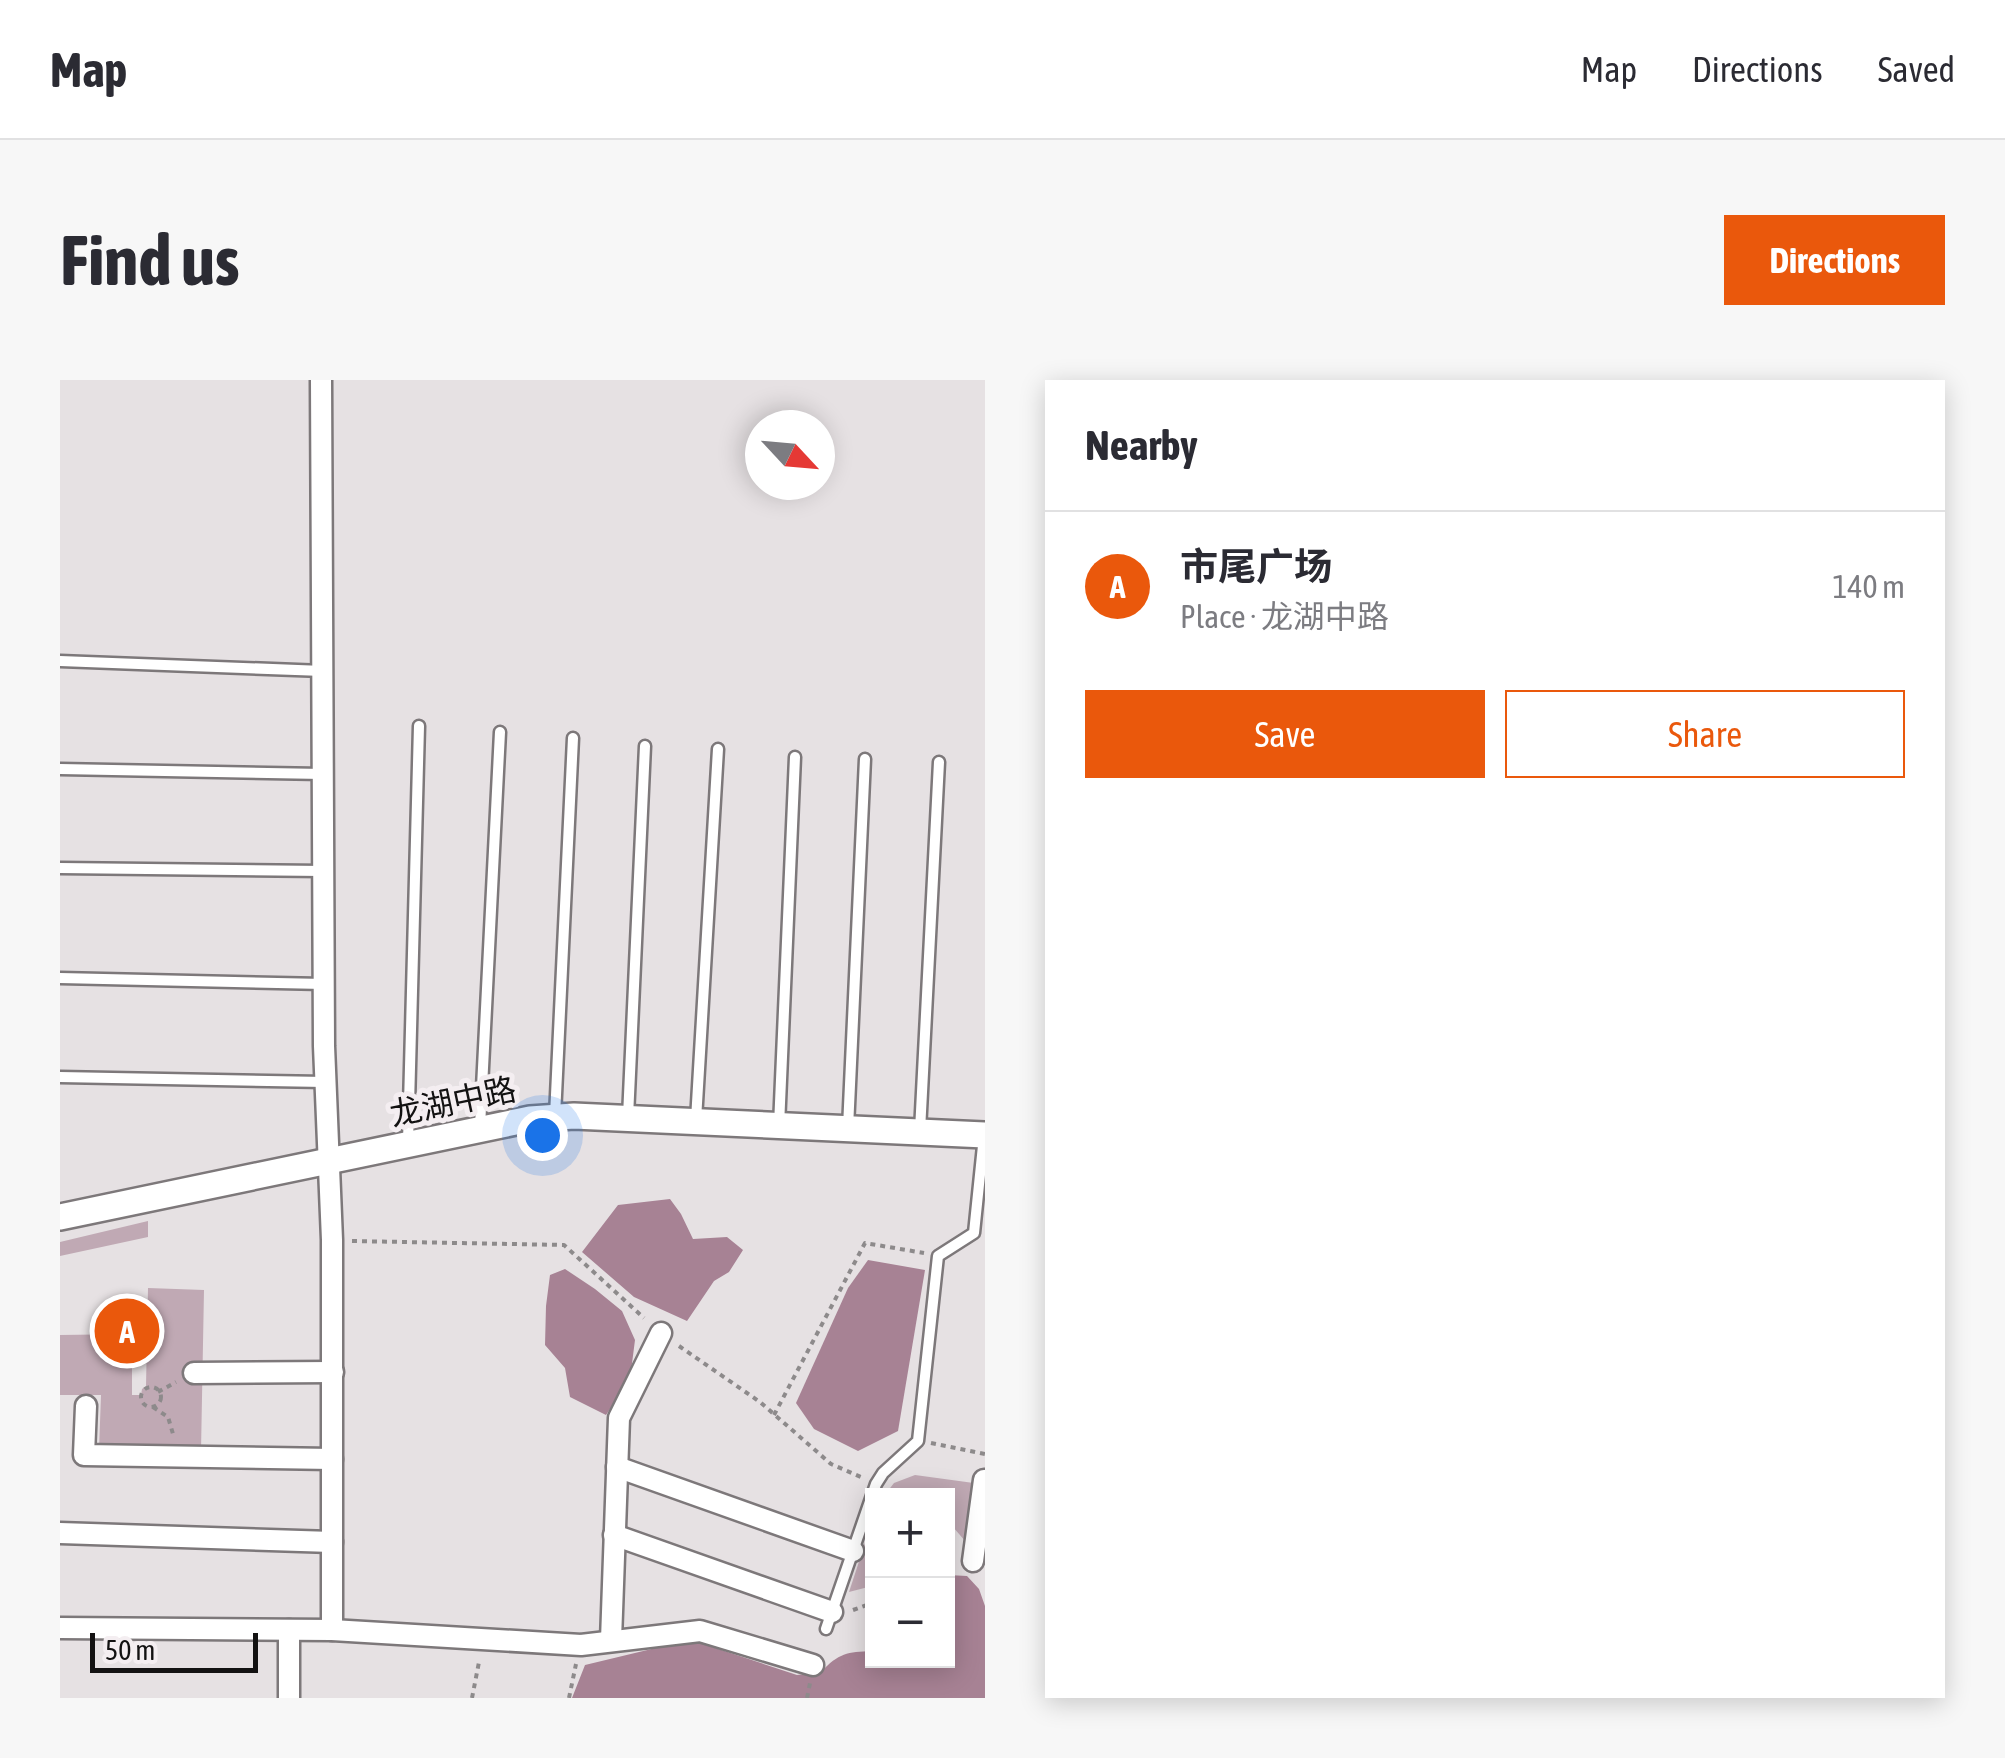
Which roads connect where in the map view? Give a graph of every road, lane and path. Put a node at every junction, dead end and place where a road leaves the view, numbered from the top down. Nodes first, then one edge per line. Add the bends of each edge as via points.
1 (321, 380) edge
2 (60, 660) edge
3 (322, 671) junction
4 (420, 726) dead end
5 (500, 732) dead end
6 (572, 738) dead end
7 (645, 746) dead end
8 (718, 749) dead end
9 (795, 757) dead end
10 (865, 760) dead end
11 (939, 762) dead end
12 (60, 770) edge
13 (323, 774) junction
14 (60, 868) edge
15 (323, 871) junction
16 (60, 978) edge
17 (324, 984) junction
18 (60, 1077) edge
19 (325, 1082) junction
20 (555, 1117) junction
21 (628, 1118) junction
22 (696, 1121) junction
23 (780, 1127) junction
24 (480, 1128) junction
25 (848, 1128) junction
26 (920, 1132) junction
27 (985, 1136) edge
28 (408, 1144) junction
29 (328, 1162) junction
30 (60, 1217) edge
31 (332, 1240) junction
32 (938, 1256) junction
33 (660, 1333) junction
34 (332, 1372) junction
35 (194, 1373) dead end
36 (86, 1406) dead end
37 (153, 1406) dead end
38 (774, 1415) junction
39 (918, 1441) junction
40 (985, 1454) edge
41 (164, 1455) junction
42 (332, 1459) junction
43 (617, 1467) junction
44 (984, 1480) edge
45 (876, 1484) junction
46 (60, 1533) edge
47 (614, 1536) junction
48 (332, 1542) junction
49 (853, 1551) junction
50 (973, 1560) dead end
51 (829, 1620) joint
52 (60, 1628) edge
53 (289, 1630) junction
54 (332, 1630) junction
55 (484, 1638) junction
56 (611, 1640) junction
57 (576, 1662) dead end
58 (814, 1664) dead end
59 (289, 1698) edge
60 (472, 1698) edge
61 (569, 1698) edge

1 - 3 street
2 - 3 lane
3 - 13 street
4 - 28 lane
5 - 24 lane
6 - 20 lane
7 - 21 lane
8 - 22 lane
9 - 23 lane
10 - 25 lane
11 - 26 lane
12 - 13 lane
13 - 15 street
14 - 15 lane
15 - 17 street
16 - 17 lane
17 - 19 street
18 - 19 lane
19 - 29 street
20 - 21 street, 龙湖中路
20 - 24 street, 龙湖中路
21 - 22 street, 龙湖中路
22 - 23 street, 龙湖中路
23 - 25 street, 龙湖中路
24 - 28 street, 龙湖中路
25 - 26 street, 龙湖中路
26 - 27 street, 龙湖中路
27 - 32 lane via 974,1233
28 - 29 street, 龙湖中路
29 - 30 street, 龙湖中路
29 - 31 street
31 - 33 path via 564,1245
31 - 34 street
32 - 38 path via 864,1243
32 - 39 lane
33 - 38 path
33 - 43 street via 618,1418
34 - 35 street
34 - 42 street
36 - 41 street via 84,1454
37 - 41 path via 168,1418 174,1436
38 - 45 path via 832,1464
39 - 40 path
39 - 45 lane
41 - 42 street
42 - 48 street
43 - 47 street
43 - 49 street
44 - 50 street
45 - 49 lane
46 - 48 street
47 - 51 street
47 - 56 street
48 - 54 street
49 - 51 lane
52 - 53 street
53 - 54 street
53 - 59 street
54 - 55 street
55 - 56 street via 581,1645
55 - 60 path
56 - 58 street via 700,1631
57 - 61 path

